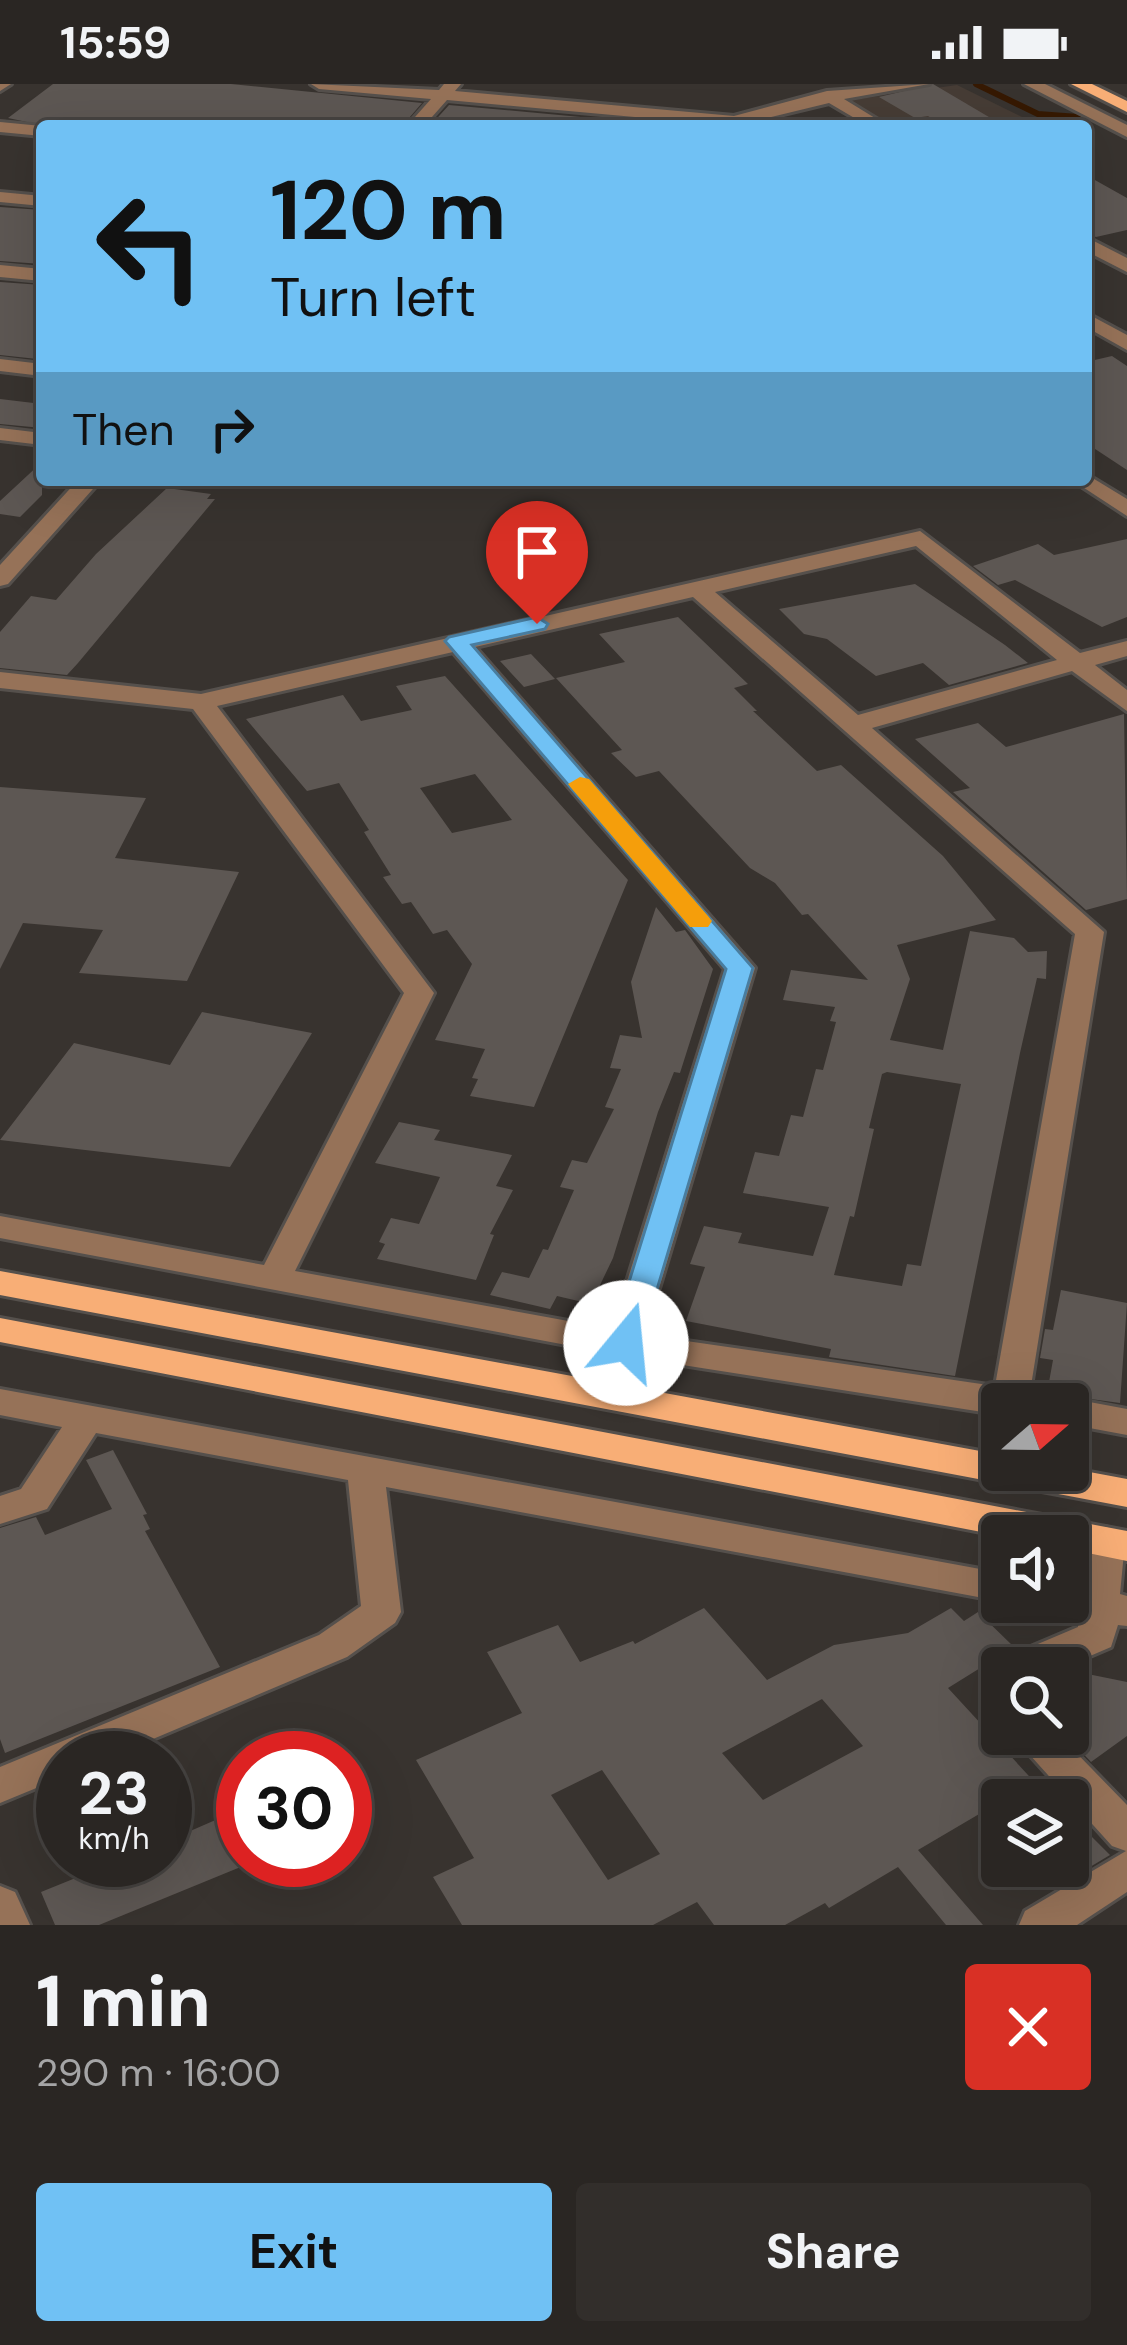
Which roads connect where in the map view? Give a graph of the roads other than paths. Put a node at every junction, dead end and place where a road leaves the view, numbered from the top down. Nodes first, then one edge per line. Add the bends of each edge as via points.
1 (319, 84) edge
2 (808, 84) edge
3 (921, 84) edge
4 (1032, 84) edge
5 (1079, 84) edge
6 (448, 89) edge
7 (831, 98) junction
8 (1127, 107) edge
9 (420, 120) edge
10 (705, 120) edge
11 (752, 120) edge
12 (870, 120) edge
13 (0, 127) edge
14 (36, 130) edge
15 (1127, 132) edge
16 (0, 197) edge
17 (36, 200) edge
18 (1092, 246) edge
19 (1127, 266) edge
20 (0, 271) edge
21 (36, 274) edge
22 (1092, 324) edge
23 (1127, 344) edge
24 (0, 364) edge
25 (36, 369) edge
26 (0, 434) edge
27 (36, 438) edge
28 (84, 486) edge
29 (1092, 486) edge
30 (1127, 509) edge
31 (0, 578) edge
32 (698, 589) junction
33 (457, 641) junction
34 (1127, 648) edge
35 (1074, 663) junction
36 (0, 680) edge
37 (201, 702) junction
38 (1127, 703) edge
39 (856, 724) junction
40 (0, 1227) edge
41 (274, 1281) junction
42 (0, 1282) edge
43 (0, 1330) edge
44 (626, 1343) junction
45 (1019, 1383) edge
46 (981, 1398) edge
47 (0, 1402) edge
48 (1089, 1415) edge
49 (85, 1420) junction
50 (1127, 1422) edge
51 (981, 1466) edge
52 (364, 1470) junction
53 (1089, 1486) edge
54 (1127, 1493) edge
55 (0, 1510) edge
56 (1117, 1544) edge
57 (981, 1584) edge
58 (1098, 1606) edge
59 (1070, 1647) edge
60 (129, 1731) edge
61 (1052, 1755) edge
62 (36, 1770) edge
63 (0, 1785) edge
64 (1127, 1833) edge
65 (1127, 1869) edge
66 (0, 1906) edge
67 (8, 1925) edge
68 (1041, 1925) edge

1 - 6 street
2 - 7 street
3 - 7 street
4 - 15 street
5 - 8 main road
6 - 9 street
6 - 10 street
7 - 11 street
7 - 12 street
13 - 14 street
16 - 17 street
18 - 19 street
20 - 21 street
22 - 23 street
24 - 25 street
26 - 27 street
28 - 31 street
29 - 30 street
32 - 33 street
32 - 35 street via 920,538
32 - 39 street
33 - 37 street
33 - 44 street via 740,968
34 - 35 street
35 - 38 street
35 - 39 street
36 - 37 street
37 - 41 street via 419,993
39 - 45 street via 1090,932
40 - 41 street
41 - 44 street
42 - 51 main road
43 - 56 main road
44 - 46 street
47 - 49 street
48 - 50 street
49 - 52 street
49 - 55 street via 34,1499
52 - 57 street
52 - 60 street via 381,1612 332,1646
53 - 54 main road
56 - 58 street
58 - 59 street via 1096,1636
61 - 64 street
62 - 63 street
65 - 68 street
66 - 67 street

